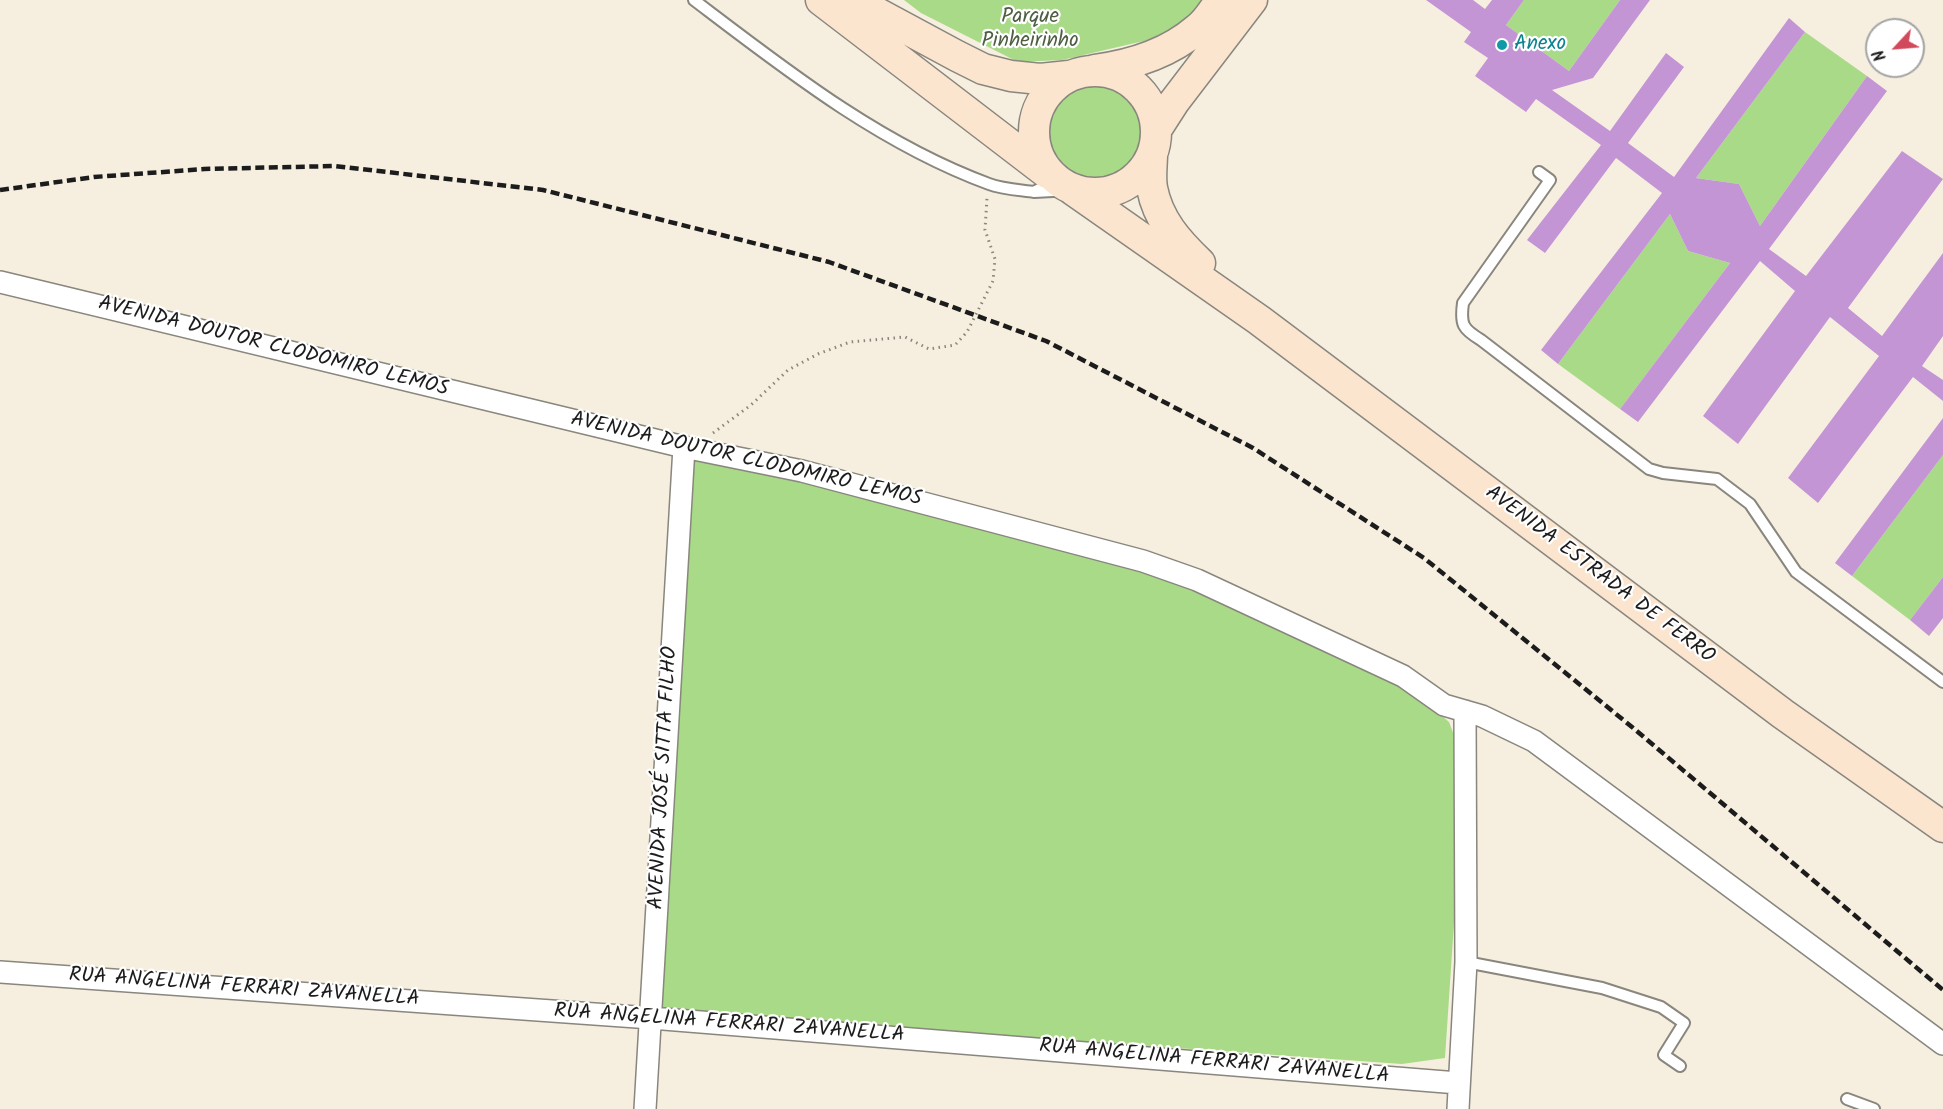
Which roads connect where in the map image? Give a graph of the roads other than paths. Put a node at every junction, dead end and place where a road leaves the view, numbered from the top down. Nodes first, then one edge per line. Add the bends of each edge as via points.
1 (694, 0) edge
2 (820, 0) edge
3 (853, 0) edge
4 (1221, 0) edge
5 (1252, 0) edge
6 (1081, 73) junction
7 (1154, 142) junction
8 (1539, 172) dead end
9 (1053, 186) junction
10 (0, 282) edge
11 (1259, 320) junction
12 (684, 447) junction
13 (1943, 682) edge
14 (1465, 711) junction
15 (1943, 827) edge
16 (1466, 962) junction
17 (0, 972) edge
18 (651, 1018) junction
19 (1943, 1044) edge
20 (1680, 1066) dead end
21 (1458, 1083) junction
22 (1847, 1099) dead end
23 (645, 1109) edge
24 (1458, 1109) edge
25 (1874, 1109) edge

1 - 9 lane via 848,112 926,156 991,185
2 - 9 street, AVENIDA ESTRADA DE FERRO
3 - 6 street, AVENIDA ESTRADA DE FERRO via 983,69 1040,79
4 - 6 street via 1199,28 1175,45 1149,58
5 - 7 street via 1174,102
6 - 7 street, AVENIDA ESTRADA DE FERRO via 1116,75 1137,87 1151,107
6 - 9 street, AVENIDA ESTRADA DE FERRO via 1050,90 1037,111 1033,134 1039,158
7 - 9 street via 1140,175 1120,189 1097,194
7 - 11 street, AVENIDA ESTRADA DE FERRO via 1152,187 1161,218 1180,244
8 - 13 lane via 1550,180 1463,303 1461,319 1467,332 1649,469 1717,479 1750,504 1796,572
9 - 11 street, AVENIDA ESTRADA DE FERRO
10 - 12 street, AVENIDA DOUTOR CLODOMIRO LEMOS
11 - 15 street, AVENIDA ESTRADA DE FERRO via 1783,714
12 - 14 street, AVENIDA DOUTOR CLODOMIRO LEMOS via 802,471 1143,561 1197,580 1403,676 1444,705
12 - 18 street, AVENIDA JOSÉ SITTA FILHO
14 - 16 street
14 - 19 street, AVENIDA DOUTOR CLODOMIRO LEMOS via 1534,741
16 - 20 lane via 1602,988 1661,1007 1684,1023 1664,1055
16 - 21 street
17 - 18 street, RUA ANGELINA FERRARI ZAVANELLA
18 - 21 street, RUA ANGELINA FERRARI ZAVANELLA
18 - 23 street, AVENIDA JOSÉ SITTA FILHO
21 - 24 street
22 - 25 lane

